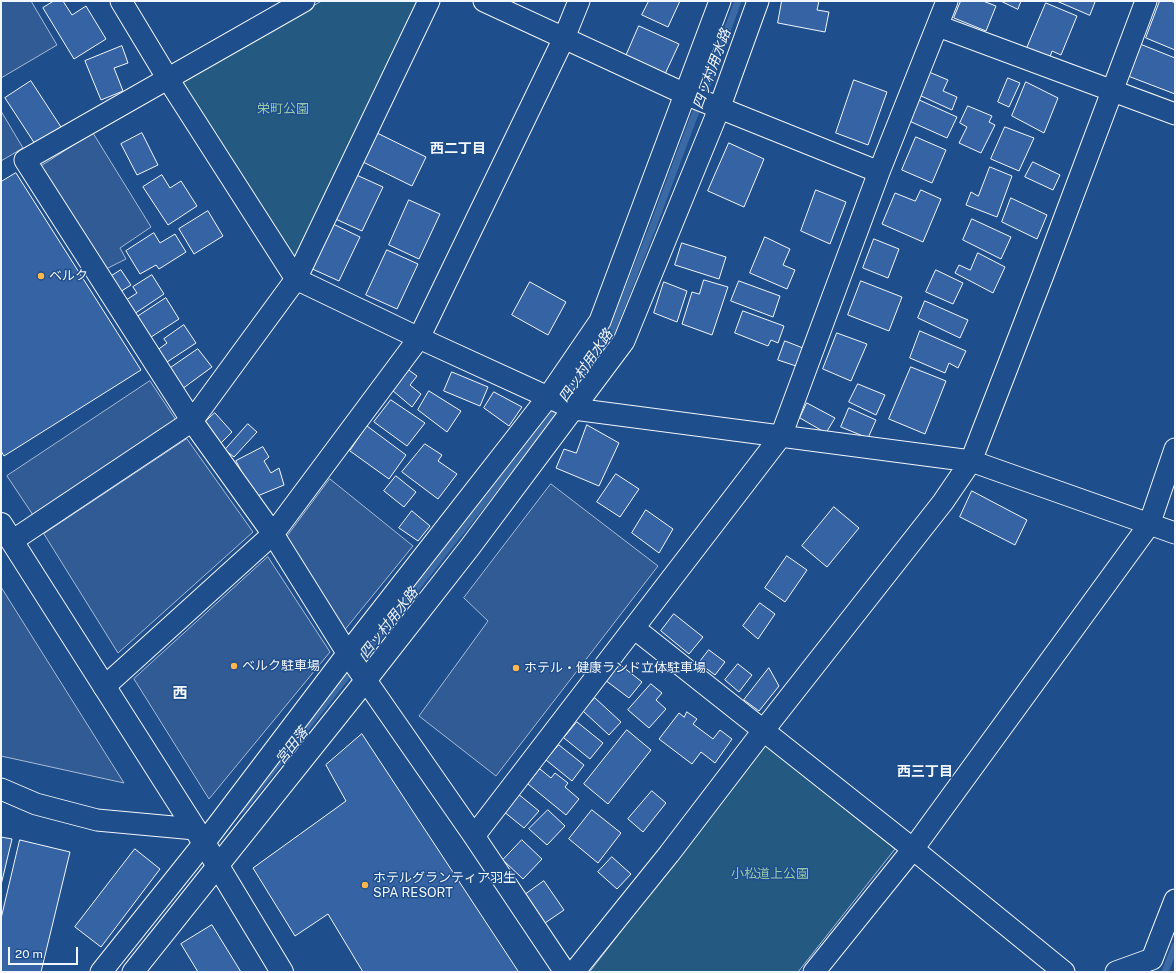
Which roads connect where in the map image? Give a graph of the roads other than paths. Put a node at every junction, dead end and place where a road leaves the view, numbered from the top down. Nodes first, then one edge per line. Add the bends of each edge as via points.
1 (122, 1) edge
2 (304, 1) edge
3 (429, 1) edge
4 (484, 1) edge
5 (579, 1) edge
6 (720, 1) edge
7 (758, 1) edge
8 (947, 1) edge
9 (1146, 1) edge
10 (938, 26) junction
11 (564, 38) junction
12 (168, 79) junction
13 (1112, 92) junction
14 (701, 101) junction
15 (1175, 114) edge
16 (879, 172) junction
17 (296, 279) junction
18 (419, 338) junction
19 (560, 403) junction
20 (192, 421) junction
21 (781, 436) junction
22 (1175, 449) edge
23 (971, 461) junction
24 (1149, 525) junction
25 (7, 532) edge
26 (1175, 533) edge
27 (273, 534) junction
28 (634, 628) junction
29 (356, 665) junction
30 (104, 686) junction
31 (762, 731) junction
32 (1, 788) edge
33 (200, 836) junction
34 (474, 836) junction
35 (913, 849) junction
36 (218, 864) junction
37 (1175, 900) edge
38 (101, 972) edge
39 (133, 972) edge
40 (282, 972) edge
41 (565, 972) edge
42 (574, 972) edge
43 (814, 972) edge
44 (1064, 972) edge
45 (1116, 972) edge

1 - 12 street
2 - 12 street
3 - 17 street
4 - 11 street
5 - 11 street
6 - 14 street
7 - 14 street
8 - 10 street
9 - 13 street
10 - 13 street
10 - 16 street
11 - 14 street
11 - 18 street
12 - 17 street
12 - 20 street via 25,160
13 - 15 street
13 - 23 street
14 - 16 street
14 - 19 street
14 - 19 street via 624,341
16 - 21 street
17 - 18 street
17 - 20 street
18 - 19 street
18 - 27 street
19 - 21 street
19 - 29 street
19 - 29 street via 470,547
20 - 25 street
20 - 27 street
21 - 23 street
21 - 28 street
22 - 24 street
23 - 24 street
23 - 31 street via 943,502
24 - 26 street
24 - 35 street
25 - 30 street
27 - 29 street
27 - 30 street
28 - 31 street
28 - 34 street
29 - 33 street
29 - 34 street
29 - 36 street
30 - 33 street
31 - 35 street
31 - 42 street
32 - 33 street via 36,804 97,820
33 - 36 street
33 - 38 street
34 - 41 street
35 - 43 street
35 - 44 street
36 - 39 street
36 - 40 street
37 - 45 street via 1152,958

